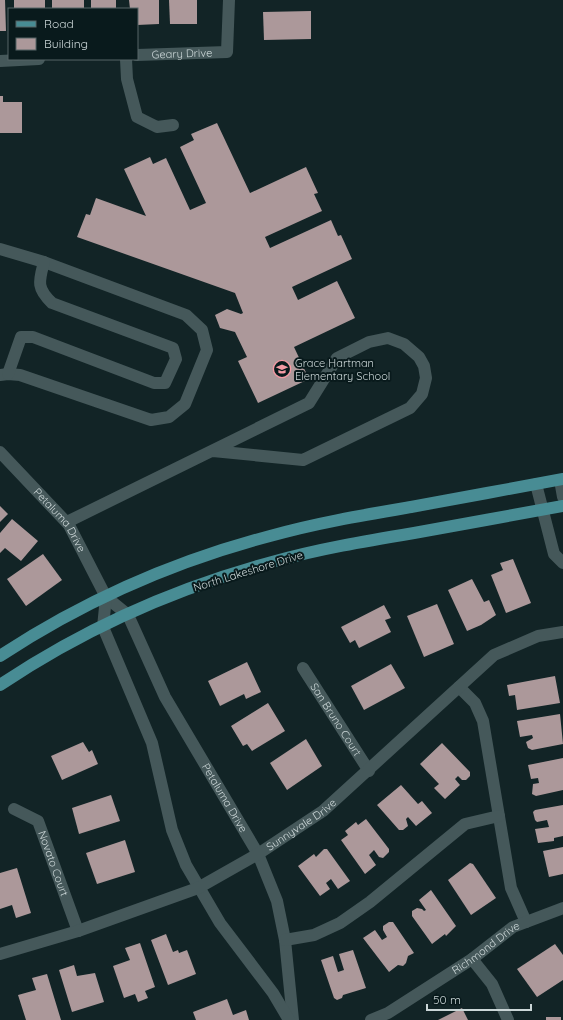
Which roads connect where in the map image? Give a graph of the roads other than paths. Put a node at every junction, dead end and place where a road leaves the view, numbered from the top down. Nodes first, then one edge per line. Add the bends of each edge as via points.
1 (229, 0) edge
2 (138, 55) edge
3 (126, 60) edge
4 (173, 125) dead end
5 (0, 249) edge
6 (44, 262) junction
7 (4, 374) edge
8 (213, 451) junction
9 (0, 452) edge
10 (562, 479) edge
11 (536, 484) junction
12 (563, 497) edge
13 (563, 506) edge
14 (542, 510) junction
15 (66, 522) junction
16 (563, 563) edge
17 (106, 597) junction
18 (128, 615) junction
19 (103, 627) junction
20 (563, 632) edge
21 (0, 656) edge
22 (303, 668) dead end
23 (0, 685) edge
24 (459, 687) junction
25 (369, 771) junction
26 (14, 809) dead end
27 (499, 816) junction
28 (258, 854) junction
29 (198, 888) junction
30 (563, 908) edge
31 (526, 922) junction
32 (78, 931) junction
33 (285, 940) junction
34 (0, 954) edge
35 (472, 958) junction
36 (389, 1017) edge
37 (289, 1020) edge
38 (293, 1020) edge
39 (371, 1020) edge
40 (508, 1020) edge

1 - 2 street, Geary Drive via 227,52
3 - 4 street via 127,79 137,117 157,127
5 - 6 street
6 - 7 street via 39,282 43,295 52,303 173,348 176,358 165,383 154,383 33,337 21,337
6 - 7 street via 186,315 202,330 207,350 185,404 169,417 151,420 20,375
8 - 8 street via 303,460 410,408 422,394 426,378 424,366 419,357 404,344 388,338 369,342 337,358 309,403
8 - 15 street
9 - 15 street, Petaluma Drive
10 - 11 main road
10 - 12 street
11 - 14 street
11 - 17 main road via 268,536 165,571
13 - 14 main road, North Lakeshore Drive
14 - 16 street via 554,554
14 - 18 main road, North Lakeshore Drive via 360,542 291,557 216,579
15 - 17 street, Petaluma Drive
17 - 18 street, Petaluma Drive
17 - 19 street
17 - 21 main road via 64,618
18 - 19 main road, North Lakeshore Drive
18 - 28 street, Petaluma Drive via 165,698
19 - 23 main road, North Lakeshore Drive
19 - 29 street via 152,743 172,830
20 - 24 street, Sunnyvale Drive via 538,636 494,655
22 - 25 street, San Bruno Court
24 - 25 street, Sunnyvale Drive
24 - 27 street via 475,703 483,721
25 - 28 street, Sunnyvale Drive via 323,811
26 - 32 street, Novato Court via 38,821
27 - 31 street via 511,888
27 - 33 street via 465,824 370,902 340,923 314,935
28 - 29 street, Sunnyvale Drive
28 - 33 street, Petaluma Drive via 277,901
29 - 32 street, Sunnyvale Drive
29 - 37 street via 220,923 273,993
30 - 31 street, Richmond Drive
31 - 35 street, Richmond Drive via 513,926
32 - 34 street, Sunnyvale Drive
33 - 38 street, Petaluma Drive
35 - 36 street, Richmond Drive
35 - 40 street via 492,984
36 - 39 street, Richmond Drive

